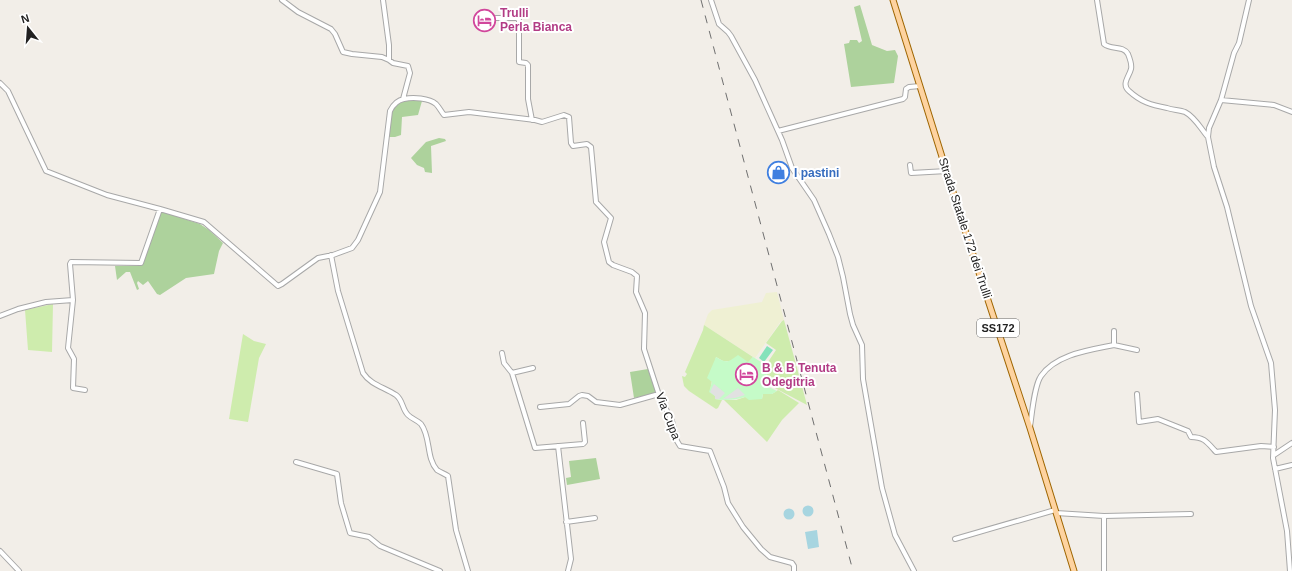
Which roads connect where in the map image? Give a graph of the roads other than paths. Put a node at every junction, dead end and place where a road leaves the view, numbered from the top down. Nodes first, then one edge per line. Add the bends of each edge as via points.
1 (282, 0) edge
2 (384, 0) edge
3 (711, 0) edge
4 (893, 0) edge
5 (1097, 0) edge
6 (1249, 0) edge
7 (496, 18) dead end
8 (389, 60) junction
9 (0, 83) edge
10 (920, 86) junction
11 (403, 99) junction
12 (1221, 100) junction
13 (1292, 112) edge
14 (532, 120) junction
15 (778, 131) junction
16 (1208, 137) junction
17 (910, 165) dead end
18 (947, 171) junction
19 (160, 208) junction
20 (331, 255) junction
21 (73, 300) junction
22 (0, 316) edge
23 (1114, 331) dead end
24 (1114, 345) junction
25 (1137, 350) dead end
26 (502, 353) dead end
27 (533, 368) dead end
28 (512, 373) junction
29 (85, 390) dead end
30 (658, 394) junction
31 (1136, 394) dead end
32 (540, 407) dead end
33 (583, 423) dead end
34 (1030, 428) junction
35 (1292, 443) edge
36 (558, 446) junction
37 (1274, 447) junction
38 (1274, 455) junction
39 (296, 462) dead end
40 (1292, 465) edge
41 (1276, 469) junction
42 (1056, 512) junction
43 (1191, 514) dead end
44 (1104, 516) junction
45 (595, 518) dead end
46 (566, 522) junction
47 (955, 540) dead end
48 (0, 551) edge
49 (19, 571) edge
50 (440, 571) edge
51 (468, 571) edge
52 (568, 571) edge
53 (794, 571) edge
54 (914, 571) edge
55 (1074, 571) edge
56 (1104, 571) edge
57 (1290, 571) edge

1 - 8 street via 298,12 331,29 343,52
2 - 8 street via 390,44
3 - 15 street via 719,24 731,36 755,80
4 - 10 main road, Strada Statale 172 dei Trulli / SS172
5 - 16 street via 1104,44 1126,51 1130,59 1131,67 1125,81 1127,90 1153,106 1188,114
6 - 12 street
7 - 14 street via 519,20 519,62 528,65 528,99
8 - 11 street via 409,67 410,73
9 - 19 street via 8,91 46,171 107,195
10 - 15 street via 906,89 903,99
10 - 18 main road, Strada Statale 172 dei Trulli / SS172
11 - 14 street via 431,101 444,115 469,112
11 - 20 street via 390,111 384,174 376,203 352,248
12 - 13 street via 1274,105
12 - 16 street
14 - 30 street, Via Cupa via 542,122 564,115 569,117 573,146 591,146 596,202 611,218 604,242 610,262 637,276 636,292 644,314 644,349
15 - 54 street via 792,168 814,200 838,257 851,320 862,345 863,379 882,488 895,535
16 - 37 street via 1251,306 1271,363 1275,410
17 - 18 street via 911,173
18 - 34 main road, Strada Statale 172 dei Trulli / SS172
19 - 20 street via 204,222 278,286 318,258
19 - 21 street via 141,263 71,262
20 - 51 street via 338,291 363,373 376,385 400,398 408,415 420,423 425,431 435,466 448,476 456,530
21 - 22 street via 46,302
21 - 29 street via 68,348 74,359 73,388
23 - 24 street
24 - 25 street
24 - 34 street via 1069,355 1050,366 1041,376
26 - 28 street via 504,363
27 - 28 street
28 - 36 street via 534,447
30 - 32 street via 620,405 596,402 582,395 569,404
30 - 53 street, Via Cupa via 672,421 680,446 710,451 728,503 743,527 770,557 792,563
31 - 37 street via 1139,422 1158,420 1188,431 1191,437 1199,437 1206,441 1216,452 1261,446
33 - 36 street via 585,443
34 - 42 main road, Strada Statale 172 dei Trulli / SS172
35 - 38 street
36 - 46 street
37 - 38 street
38 - 41 street
39 - 50 street via 337,474 341,503 350,533 369,537 380,546
40 - 41 street
41 - 57 street via 1287,531
42 - 44 street
42 - 47 street
42 - 55 main road, Strada Statale 172 dei Trulli / SS172
43 - 44 street
44 - 56 street
45 - 46 street
46 - 52 street via 571,559
48 - 49 street

